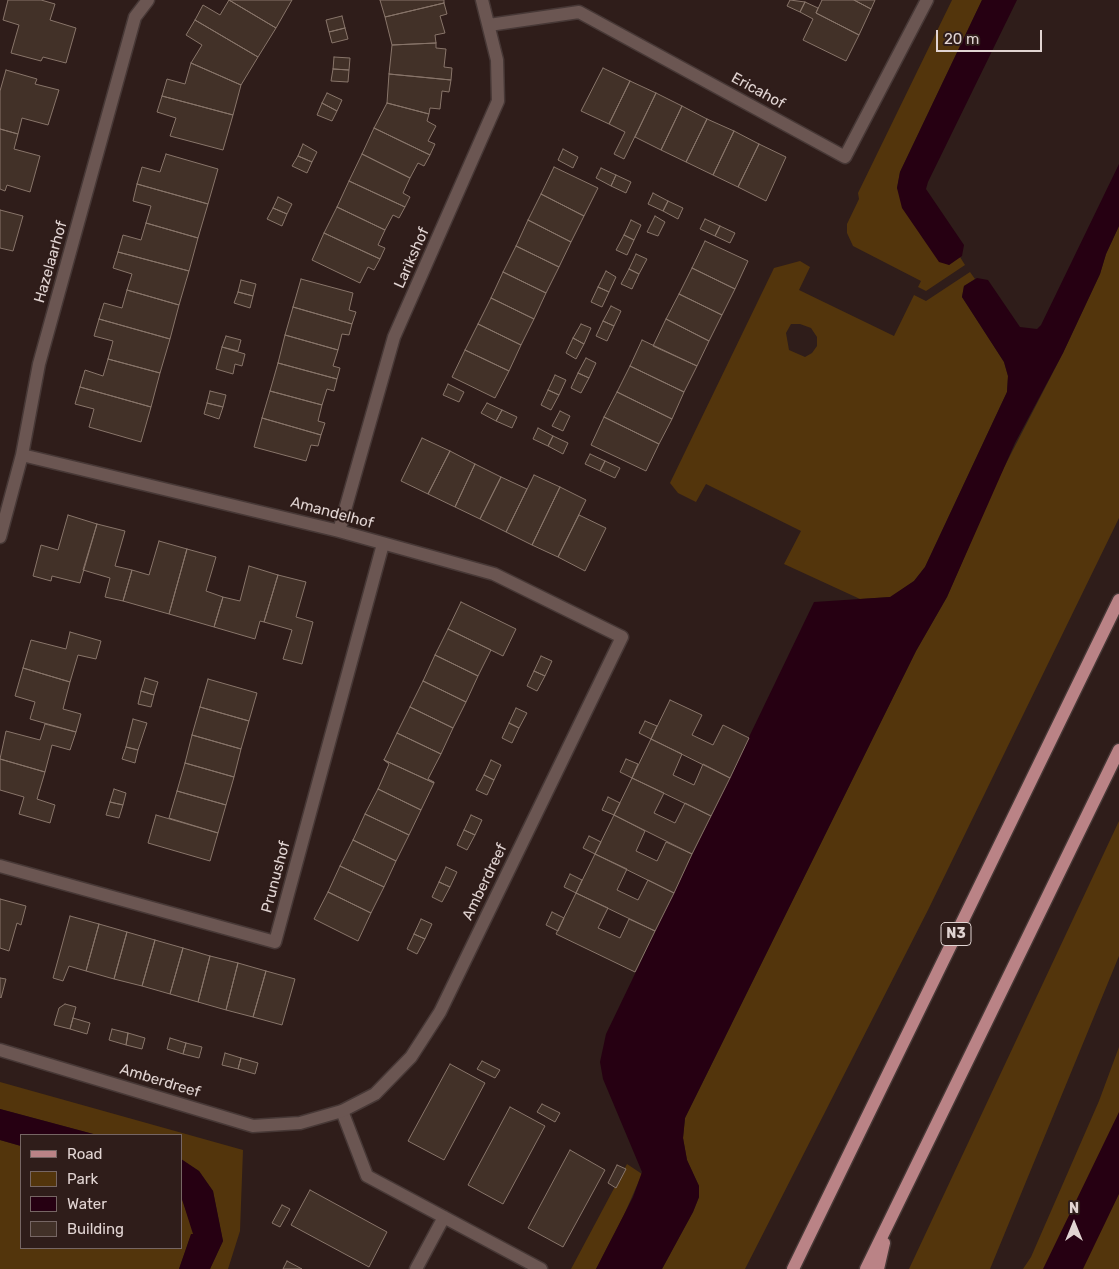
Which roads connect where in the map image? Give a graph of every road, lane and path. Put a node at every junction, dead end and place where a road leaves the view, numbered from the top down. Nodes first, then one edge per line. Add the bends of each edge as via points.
1 (148, 0) edge
2 (482, 0) edge
3 (926, 0) edge
4 (489, 25) junction
5 (22, 455) junction
6 (339, 531) junction
7 (0, 537) edge
8 (383, 544) junction
9 (1119, 600) edge
10 (622, 638) joint
11 (1119, 750) edge
12 (0, 866) edge
13 (0, 1050) edge
14 (342, 1111) junction
15 (444, 1217) junction
16 (888, 1224) junction
17 (416, 1269) edge
18 (541, 1269) edge
19 (793, 1269) edge
20 (866, 1269) edge
21 (878, 1269) edge

1 - 5 street, Hazelaarhof via 136,17 39,364
2 - 4 street, Larikshof
3 - 4 street, Ericahof via 845,158 579,12
4 - 6 street, Larikshof via 497,60 498,101 394,337
5 - 6 street, Amandelhof
5 - 7 street, Hazelaarhof
6 - 8 street, Amandelhof
8 - 10 street, Amandelhof via 494,574
8 - 12 street, Prunushof via 275,942
9 - 19 main road, N3
10 - 14 street, Amberdreef via 440,1012 411,1057 375,1094
11 - 16 main road
13 - 14 street, Amberdreef via 253,1126 300,1123
14 - 15 street via 367,1176
15 - 17 street
15 - 18 street
16 - 20 main road
16 - 21 main road

